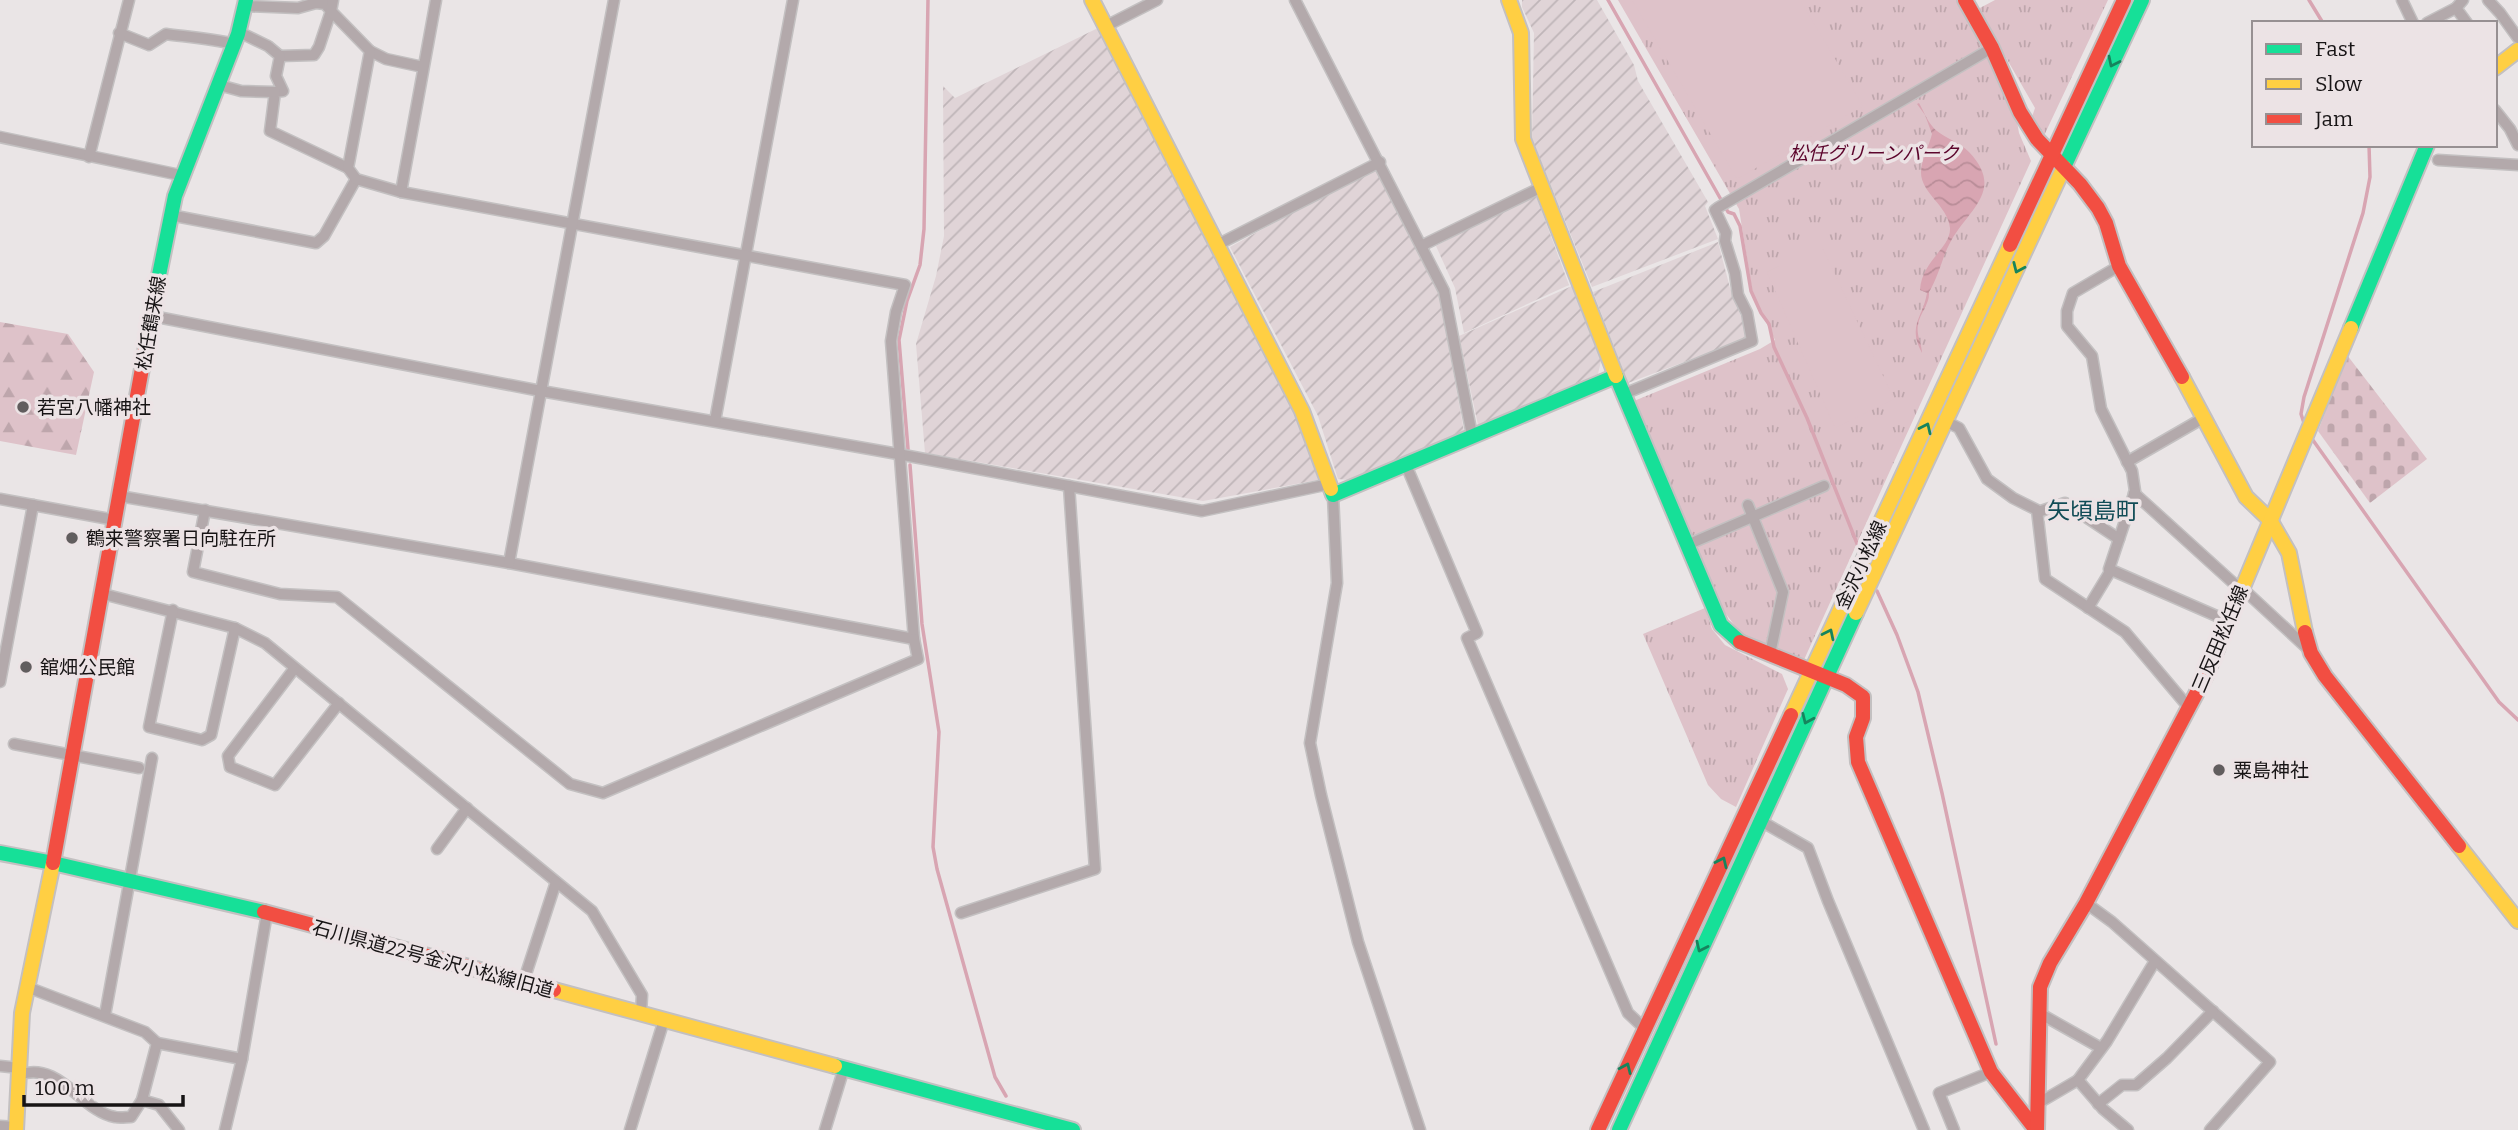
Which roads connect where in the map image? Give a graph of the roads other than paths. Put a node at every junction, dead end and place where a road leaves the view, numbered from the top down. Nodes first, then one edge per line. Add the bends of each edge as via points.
1 (129, 0) edge
2 (333, 0) edge
3 (436, 0) edge
4 (614, 0) edge
5 (793, 0) edge
6 (1093, 0) edge
7 (1157, 0) edge
8 (1295, 0) edge
9 (1509, 0) edge
10 (2124, 0) edge
11 (2142, 0) edge
12 (2402, 0) edge
13 (2490, 0) edge
14 (1969, 1) edge
15 (246, 3) edge
16 (2459, 4) edge
17 (331, 12) junction
18 (2412, 21) edge
19 (2433, 21) edge
20 (2466, 21) edge
21 (1106, 26) junction
22 (120, 33) junction
23 (236, 38) junction
24 (2518, 38) edge
25 (1992, 48) junction
26 (2518, 50) edge
27 (370, 51) junction
28 (279, 56) junction
29 (2497, 65) edge
30 (423, 67) junction
31 (219, 85) junction
32 (275, 92) junction
33 (2497, 112) edge
34 (2514, 126) edge
35 (0, 137) edge
36 (2518, 145) edge
37 (2426, 147) edge
38 (2053, 155) junction
39 (89, 157) junction
40 (2438, 160) dead end
41 (1380, 162) junction
42 (2518, 165) edge
43 (348, 168) junction
44 (2063, 168) junction
45 (180, 176) junction
46 (356, 179) junction
47 (1542, 187) junction
48 (401, 192) junction
49 (170, 215) junction
50 (574, 224) junction
51 (1217, 246) junction
52 (1423, 246) junction
53 (747, 255) junction
54 (2119, 266) junction
55 (152, 316) junction
56 (1616, 376) junction
57 (541, 391) junction
58 (1624, 394) junction
59 (2206, 417) junction
60 (715, 421) junction
61 (1945, 421) junction
62 (1472, 435) junction
63 (898, 454) junction
64 (2127, 462) junction
65 (1406, 465) junction
66 (1069, 486) junction
67 (1824, 486) dead end
68 (1331, 489) junction
69 (2134, 494) junction
70 (120, 496) junction
71 (0, 499) edge
72 (33, 505) junction
73 (1748, 505) dead end
74 (205, 510) junction
75 (2038, 512) junction
76 (1753, 517) junction
77 (115, 520) junction
78 (2270, 520) junction
79 (2119, 539) junction
80 (1687, 545) junction
81 (509, 563) junction
82 (2111, 570) junction
83 (2241, 589) junction
84 (103, 594) junction
85 (2088, 608) junction
86 (173, 610) junction
87 (2228, 621) junction
88 (235, 628) junction
89 (914, 639) junction
90 (2311, 653) junction
91 (1770, 654) junction
92 (294, 668) junction
93 (1810, 671) junction
94 (1826, 678) junction
95 (0, 682) edge
96 (339, 703) junction
97 (2190, 709) junction
98 (14, 744) dead end
99 (72, 755) junction
100 (152, 758) dead end
101 (139, 768) dead end
102 (467, 808) junction
103 (1761, 821) junction
104 (437, 849) dead end
105 (0, 853) edge
106 (53, 863) junction
107 (129, 880) junction
108 (556, 881) junction
109 (2086, 903) junction
110 (267, 913) junction
111 (961, 914) dead end
112 (2518, 921) edge
113 (2155, 961) junction
114 (523, 984) junction
115 (27, 987) junction
116 (2213, 1011) junction
117 (2039, 1013) junction
118 (641, 1014) junction
119 (105, 1015) junction
120 (664, 1020) junction
121 (1644, 1028) junction
122 (157, 1043) junction
123 (2101, 1048) junction
124 (242, 1059) junction
125 (0, 1066) edge
126 (844, 1068) junction
127 (19, 1071) junction
128 (1991, 1072) junction
129 (2078, 1080) junction
130 (142, 1100) junction
131 (2037, 1104) junction
132 (2098, 1104) junction
133 (131, 1117) junction
134 (0, 1126) edge
135 (16, 1129) edge
136 (128, 1130) edge
137 (179, 1130) edge
138 (225, 1130) edge
139 (630, 1130) edge
140 (825, 1130) edge
141 (1073, 1130) edge
142 (1420, 1130) edge
143 (1598, 1130) edge
144 (1619, 1130) edge
145 (1924, 1130) edge
146 (1954, 1130) edge
147 (2037, 1130) edge
148 (2128, 1130) edge
149 (2210, 1130) edge

1 - 22 street
2 - 17 street
3 - 30 street
4 - 50 street
5 - 53 street
6 - 21 main road
7 - 21 street
8 - 41 street
9 - 47 main road via 1521,33 1523,138
10 - 38 main road, 金沢小松線
11 -> 44 main road, 金沢小松線
12 - 18 street
13 - 24 street
14 - 25 main road
15 - 17 street via 298,8 316,3 325,4
15 - 23 main road, 松任鶴来線
16 - 19 street
16 - 20 street
17 - 27 street
17 - 28 street via 314,55
21 - 51 main road
22 - 23 street via 149,45 166,34
22 - 39 street
23 - 28 street via 268,46
23 - 31 main road, 松任鶴来線
25 - 38 main road via 2020,112
25 - 58 street via 1720,206 1715,211 1726,233 1752,341
26 - 29 main road
27 - 30 street
27 - 43 street
28 - 32 street via 276,76 283,90
30 - 48 street
31 - 32 street
31 - 45 main road, 松任鶴来線
32 - 43 street via 270,131
33 - 34 street
34 - 36 street
35 - 39 street
37 - 78 main road, 三反田松任線
38 - 44 main road
93 -> 38 main road, 金沢小松線
39 - 45 street
40 - 42 street
41 - 51 street
41 - 52 street
43 - 46 street
44 - 54 main road via 2098,208
44 -> 61 main road, 金沢小松線
45 - 49 main road, 松任鶴来線
46 - 48 street
46 - 49 street via 316,243
47 - 52 street
47 - 56 main road
48 - 50 street
49 - 55 main road, 松任鶴来線
50 - 53 street
50 - 57 street
51 - 68 main road via 1302,411
52 - 62 street via 1444,291
53 - 60 street
53 - 63 street via 905,285 891,341
54 - 59 main road
54 - 64 street via 2073,293 2067,326 2092,356 2101,409
55 - 57 street
55 - 70 main road, 松任鶴来線
56 - 58 main road
56 - 62 main road
57 - 60 street
57 - 81 street
58 - 80 main road
59 - 64 street
59 - 78 main road via 2246,497
60 - 63 street
61 - 75 street via 1959,428 1987,479
61 - 94 main road, 金沢小松線
62 - 65 main road
63 - 66 street
63 - 89 street
64 - 69 street
65 - 68 main road
65 - 121 street via 1477,633 1467,638 1628,1013
66 - 68 street via 1202,511
66 - 111 street via 1095,869
67 - 76 street
68 - 142 street via 1338,583 1310,743 1358,942
69 - 79 street
69 - 83 street
70 - 74 street
70 - 77 main road, 松任鶴来線
71 - 72 street
72 - 77 street
72 - 95 street
73 - 76 street
74 - 81 street
74 - 89 street via 193,572 281,594 337,597 570,784 603,793 918,659
75 - 79 street via 2065,503
75 - 85 street via 2045,579
76 - 80 street
76 - 91 street via 1783,592
77 - 84 main road, 松任鶴来線
78 - 83 main road, 三反田松任線
78 - 90 main road via 2288,553
79 - 82 street
80 - 91 main road via 1721,625 1743,644
81 - 89 street
82 - 85 street
82 - 87 street
83 - 87 main road, 三反田松任線
83 - 90 street
84 - 86 street
84 - 99 main road, 松任鶴来線
85 - 97 street via 2125,632
86 - 88 street
86 - 88 street via 149,727 202,740 211,735
87 - 97 main road, 三反田松任線
88 - 92 street via 265,643
90 - 112 main road
91 - 93 main road
92 - 96 street
92 - 96 street via 228,756 230,767 275,785
93 - 94 main road
121 -> 93 main road, 金沢小松線
94 -> 103 main road, 金沢小松線
94 - 128 main road via 1863,697 1863,718 1856,737 1858,762
96 - 102 street
97 - 109 main road, 三反田松任線
98 - 99 street
99 - 101 street
99 - 106 main road, 松任鶴来線
100 - 107 street
102 - 104 street
102 - 108 street
103 -> 144 main road, 金沢小松線
103 - 145 street via 1808,848
105 - 106 main road, 石川県道22号金沢小松線旧道
106 - 107 main road, 石川県道22号金沢小松線旧道
106 - 115 main road
107 - 110 main road, 石川県道22号金沢小松線旧道
107 - 119 street
108 - 114 street
108 - 118 street via 592,911 642,995
109 - 113 street
109 - 117 main road, 三反田松任線 via 2050,963 2040,987
110 - 114 main road, 石川県道22号金沢小松線旧道
110 - 124 street
113 - 116 street
113 - 123 street
114 - 118 main road, 石川県道22号金沢小松線旧道
115 - 119 street
115 - 127 main road
116 - 132 street via 2136,1086 2122,1085
116 - 149 street via 2270,1062
117 - 123 street
117 - 131 main road, 三反田松任線
118 - 120 main road, 石川県道22号金沢小松線旧道
119 - 122 street via 145,1032
120 - 126 main road, 石川県道22号金沢小松線旧道
120 - 139 street
143 -> 121 main road, 金沢小松線
122 - 124 street
122 - 130 street
123 - 129 street
124 - 138 street
125 - 127 street
126 - 140 street
126 - 141 main road, 石川県道22号金沢小松線旧道
127 - 133 street via 33,1070 57,1079 105,1114
127 - 135 main road
128 - 146 street via 1939,1093
128 - 147 main road
129 - 131 street
129 - 132 street
130 - 133 street
130 - 137 street via 159,1105
131 - 147 main road, 三反田松任線
132 - 148 street
133 - 136 street
134 - 135 street

